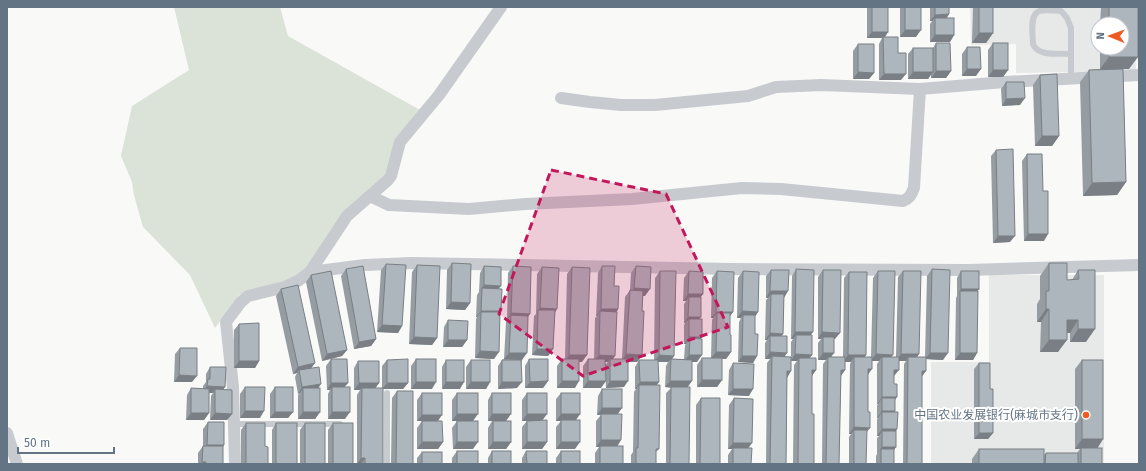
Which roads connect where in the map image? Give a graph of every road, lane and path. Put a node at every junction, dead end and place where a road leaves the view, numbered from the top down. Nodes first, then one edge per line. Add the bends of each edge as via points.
1 (501, 7) edge
2 (1071, 54) junction
3 (1139, 75) edge
4 (1071, 78) junction
5 (920, 89) junction
6 (561, 98) dead end
7 (370, 196) junction
8 (1139, 265) edge
9 (310, 272) junction
10 (387, 393) dead end
11 (234, 424) junction
12 (343, 424) edge
13 (7, 433) edge
14 (17, 464) edge
15 (235, 464) edge
16 (387, 464) edge

1 - 7 street via 439,95 400,142 391,176
2 - 2 lane via 1071,28 1067,18 1061,11 1036,13 1032,18 1034,48 1042,53
2 - 4 lane
3 - 4 street
4 - 5 street
5 - 6 street via 821,85 776,87 748,96 655,105 598,103
5 - 7 street via 914,188 909,198 903,201 781,188 742,188 469,209 389,205
7 - 9 street via 347,216
8 - 9 street via 968,270 764,270 411,263 365,265
9 - 11 street via 285,287 248,296 226,322
10 - 16 lane
11 - 12 lane
11 - 15 street
13 - 14 street

